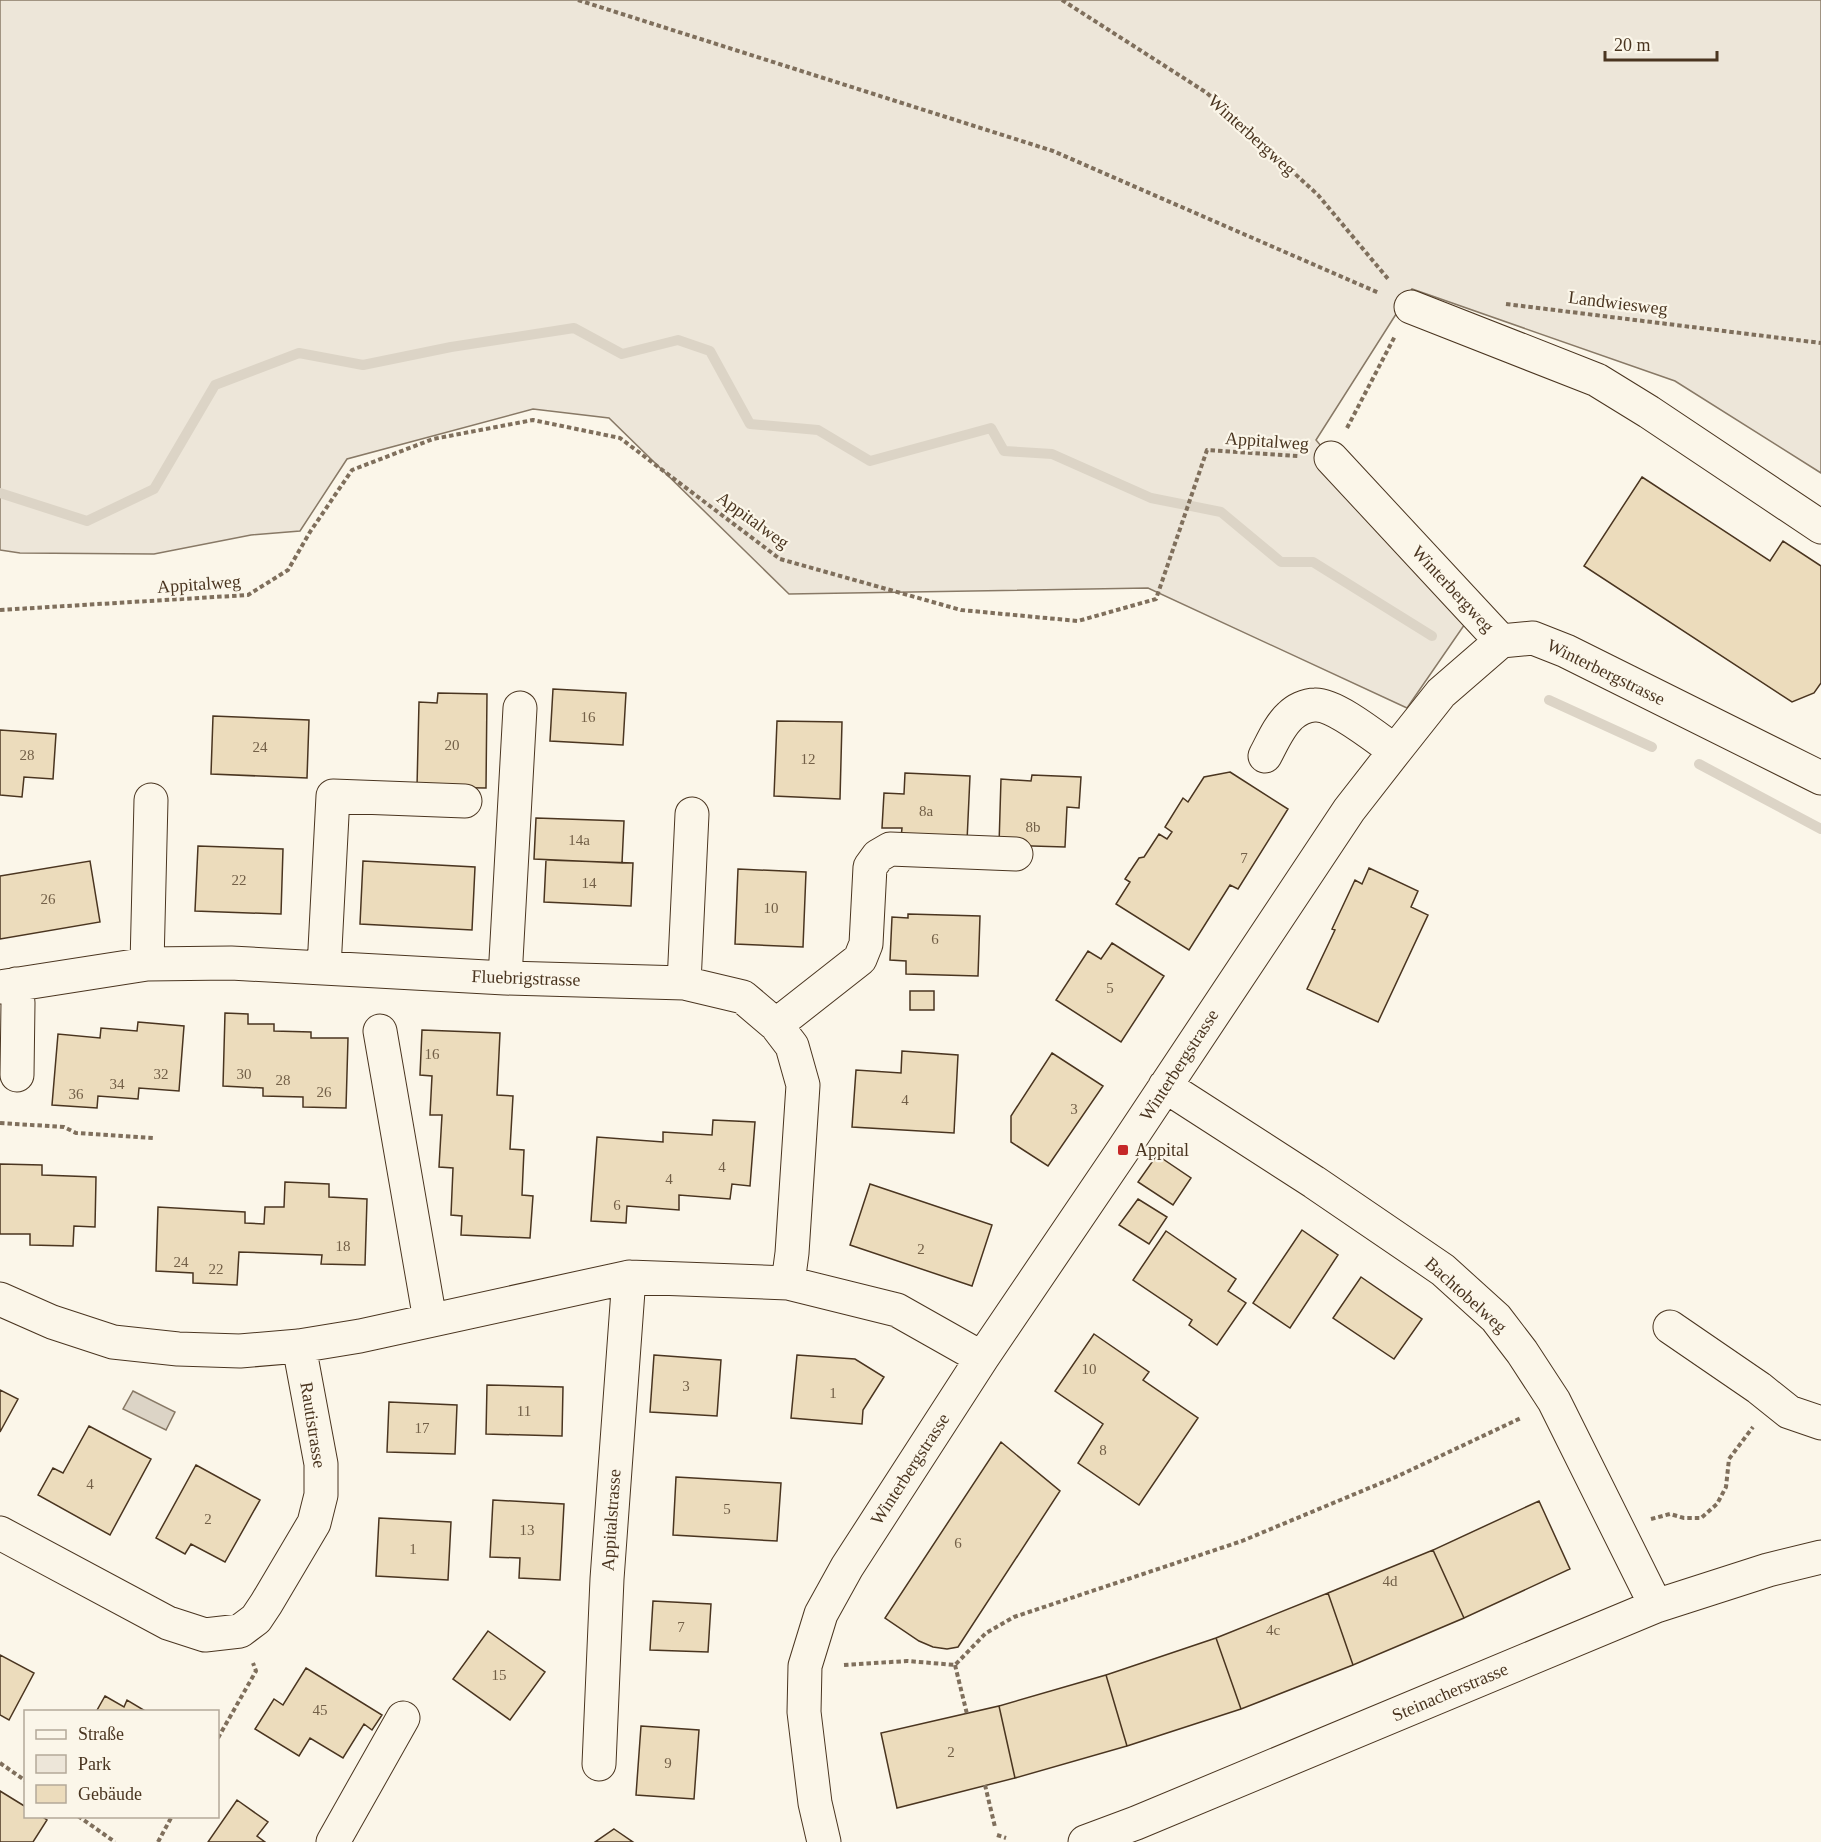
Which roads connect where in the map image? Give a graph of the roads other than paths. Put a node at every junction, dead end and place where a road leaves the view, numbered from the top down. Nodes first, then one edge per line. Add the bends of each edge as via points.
1 (1411, 307) road end
2 (1331, 458) road end
3 (1821, 527) edge
4 (1501, 640) junction
5 (520, 708) dead end
6 (1395, 751) junction
7 (1265, 756) dead end
8 (1821, 778) edge
9 (151, 800) dead end
10 (465, 801) dead end
11 (692, 814) dead end
12 (1016, 854) dead end
13 (147, 964) junction
14 (324, 968) junction
15 (505, 978) junction
16 (684, 983) junction
17 (8, 986) edge
18 (776, 1025) junction
19 (380, 1031) dead end
20 (17, 1075) dead end
21 (1164, 1086) junction
22 (629, 1277) junction
23 (788, 1283) junction
24 (0, 1299) edge
25 (430, 1320) junction
26 (1670, 1328) dead end
27 (299, 1346) junction
28 (982, 1358) junction
29 (1821, 1424) edge
30 (0, 1533) edge
31 (1821, 1557) edge
32 (1656, 1606) junction
33 (403, 1718) dead end
34 (599, 1764) dead end
35 (333, 1842) edge
36 (824, 1842) edge
37 (1085, 1842) edge

1 - 3 street via 1597,380
2 - 4 street, Winterbergweg
4 - 6 street, Winterbergstrasse via 1441,693
4 - 8 street, Winterbergstrasse via 1533,638 1566,651
5 - 15 street
6 - 7 street via 1345,716 1314,704 1288,718
6 - 21 street, Winterbergstrasse via 1348,810
9 - 13 street
10 - 14 street via 333,796
11 - 16 street
12 - 18 street via 890,849 878,856 870,867 866,944 860,959
13 - 14 street, Fluebrigstrasse
13 - 17 street, Fluebrigstrasse
14 - 15 street, Fluebrigstrasse
15 - 16 street, Fluebrigstrasse
16 - 18 street, Fluebrigstrasse via 743,997
17 - 20 street via 18,1003
18 - 23 street, Fluebrigstrasse via 792,1046 803,1085
19 - 25 street
21 - 28 street, Winterbergstrasse
21 - 32 street, Bachtobelweg via 1443,1270 1496,1318 1554,1401
22 - 23 street
22 - 25 street
22 - 34 street, Appitalstrasse via 607,1579
23 - 28 street via 897,1310
24 - 27 street via 52,1322 113,1342 240,1351
25 - 27 street
26 - 29 street via 1789,1412
27 - 30 street, Rautistrasse via 321,1464 321,1495 314,1523 266,1604 256,1619 240,1631 205,1635 168,1623
28 - 36 street, Winterbergstrasse via 847,1567 821,1614 805,1665 804,1712
31 - 32 street, Steinacherstrasse
32 - 37 street, Steinacherstrasse
33 - 35 street

